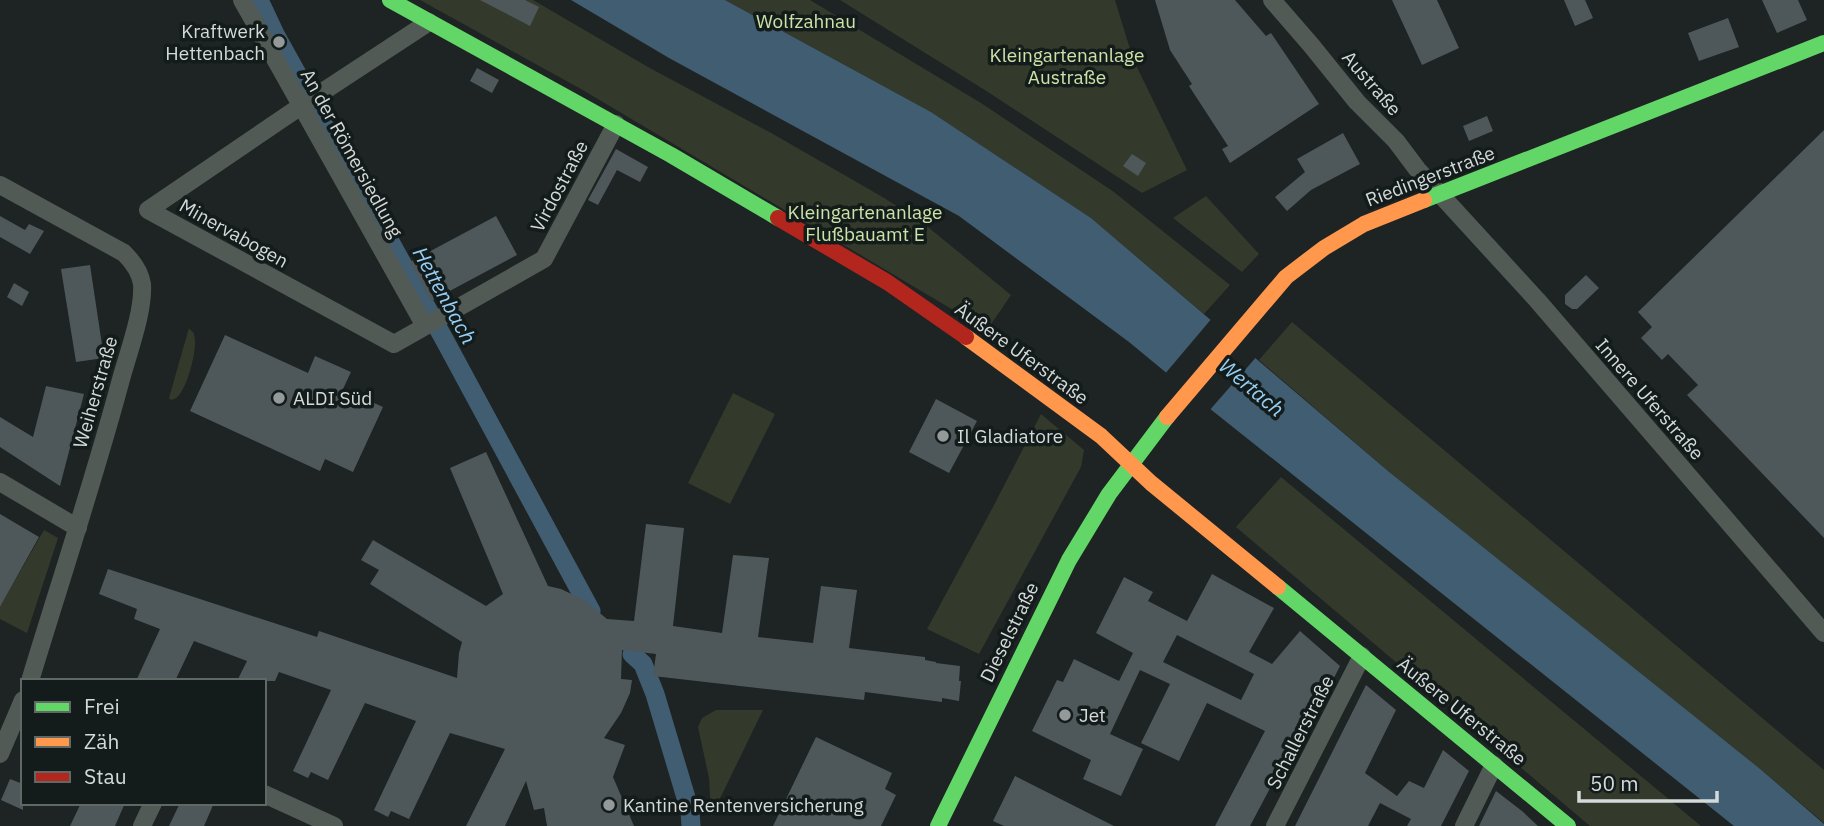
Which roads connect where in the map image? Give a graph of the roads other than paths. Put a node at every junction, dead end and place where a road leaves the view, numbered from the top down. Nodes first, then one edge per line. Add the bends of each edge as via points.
1 (242, 0) edge
2 (390, 0) edge
3 (1272, 0) edge
4 (429, 22) junction
5 (1824, 43) edge
6 (301, 106) junction
7 (616, 124) junction
8 (0, 185) edge
9 (1440, 194) junction
10 (425, 326) junction
11 (1131, 463) junction
12 (0, 482) edge
13 (78, 528) junction
14 (1824, 633) edge
15 (1362, 656) junction
16 (31, 679) edge
17 (21, 705) edge
18 (0, 754) edge
19 (1494, 765) junction
20 (266, 795) edge
21 (152, 805) edge
22 (307, 821) edge
23 (142, 826) edge
24 (334, 826) edge
25 (938, 826) edge
26 (1275, 826) edge
27 (1464, 826) edge
28 (1568, 826) edge

1 - 6 street, An der Römersiedlung
2 - 4 street, Äußere Uferstraße
3 - 9 street, Austraße
4 - 6 street
4 - 7 street, Äußere Uferstraße
5 - 9 street, Riedingerstraße
6 - 10 street, An der Römersiedlung
6 - 10 street, Minervabogen via 148,210 394,344
7 - 10 street, Virdostraße via 544,259
7 - 11 street, Äußere Uferstraße via 887,282 1101,436
8 - 13 street, Weiherstraße via 124,253 137,268 142,284 132,340
9 - 11 street, Riedingerstraße via 1364,224 1286,277
9 - 14 street, Innere Uferstraße
11 - 15 street, Äußere Uferstraße
11 - 25 street, Dieselstraße via 1069,560
12 - 13 street
13 - 16 street, Weiherstraße
15 - 19 street, Äußere Uferstraße
15 - 26 street, Schallerstraße
17 - 18 street
19 - 27 street
19 - 28 street, Äußere Uferstraße
20 - 22 street
21 - 23 street
22 - 24 street

